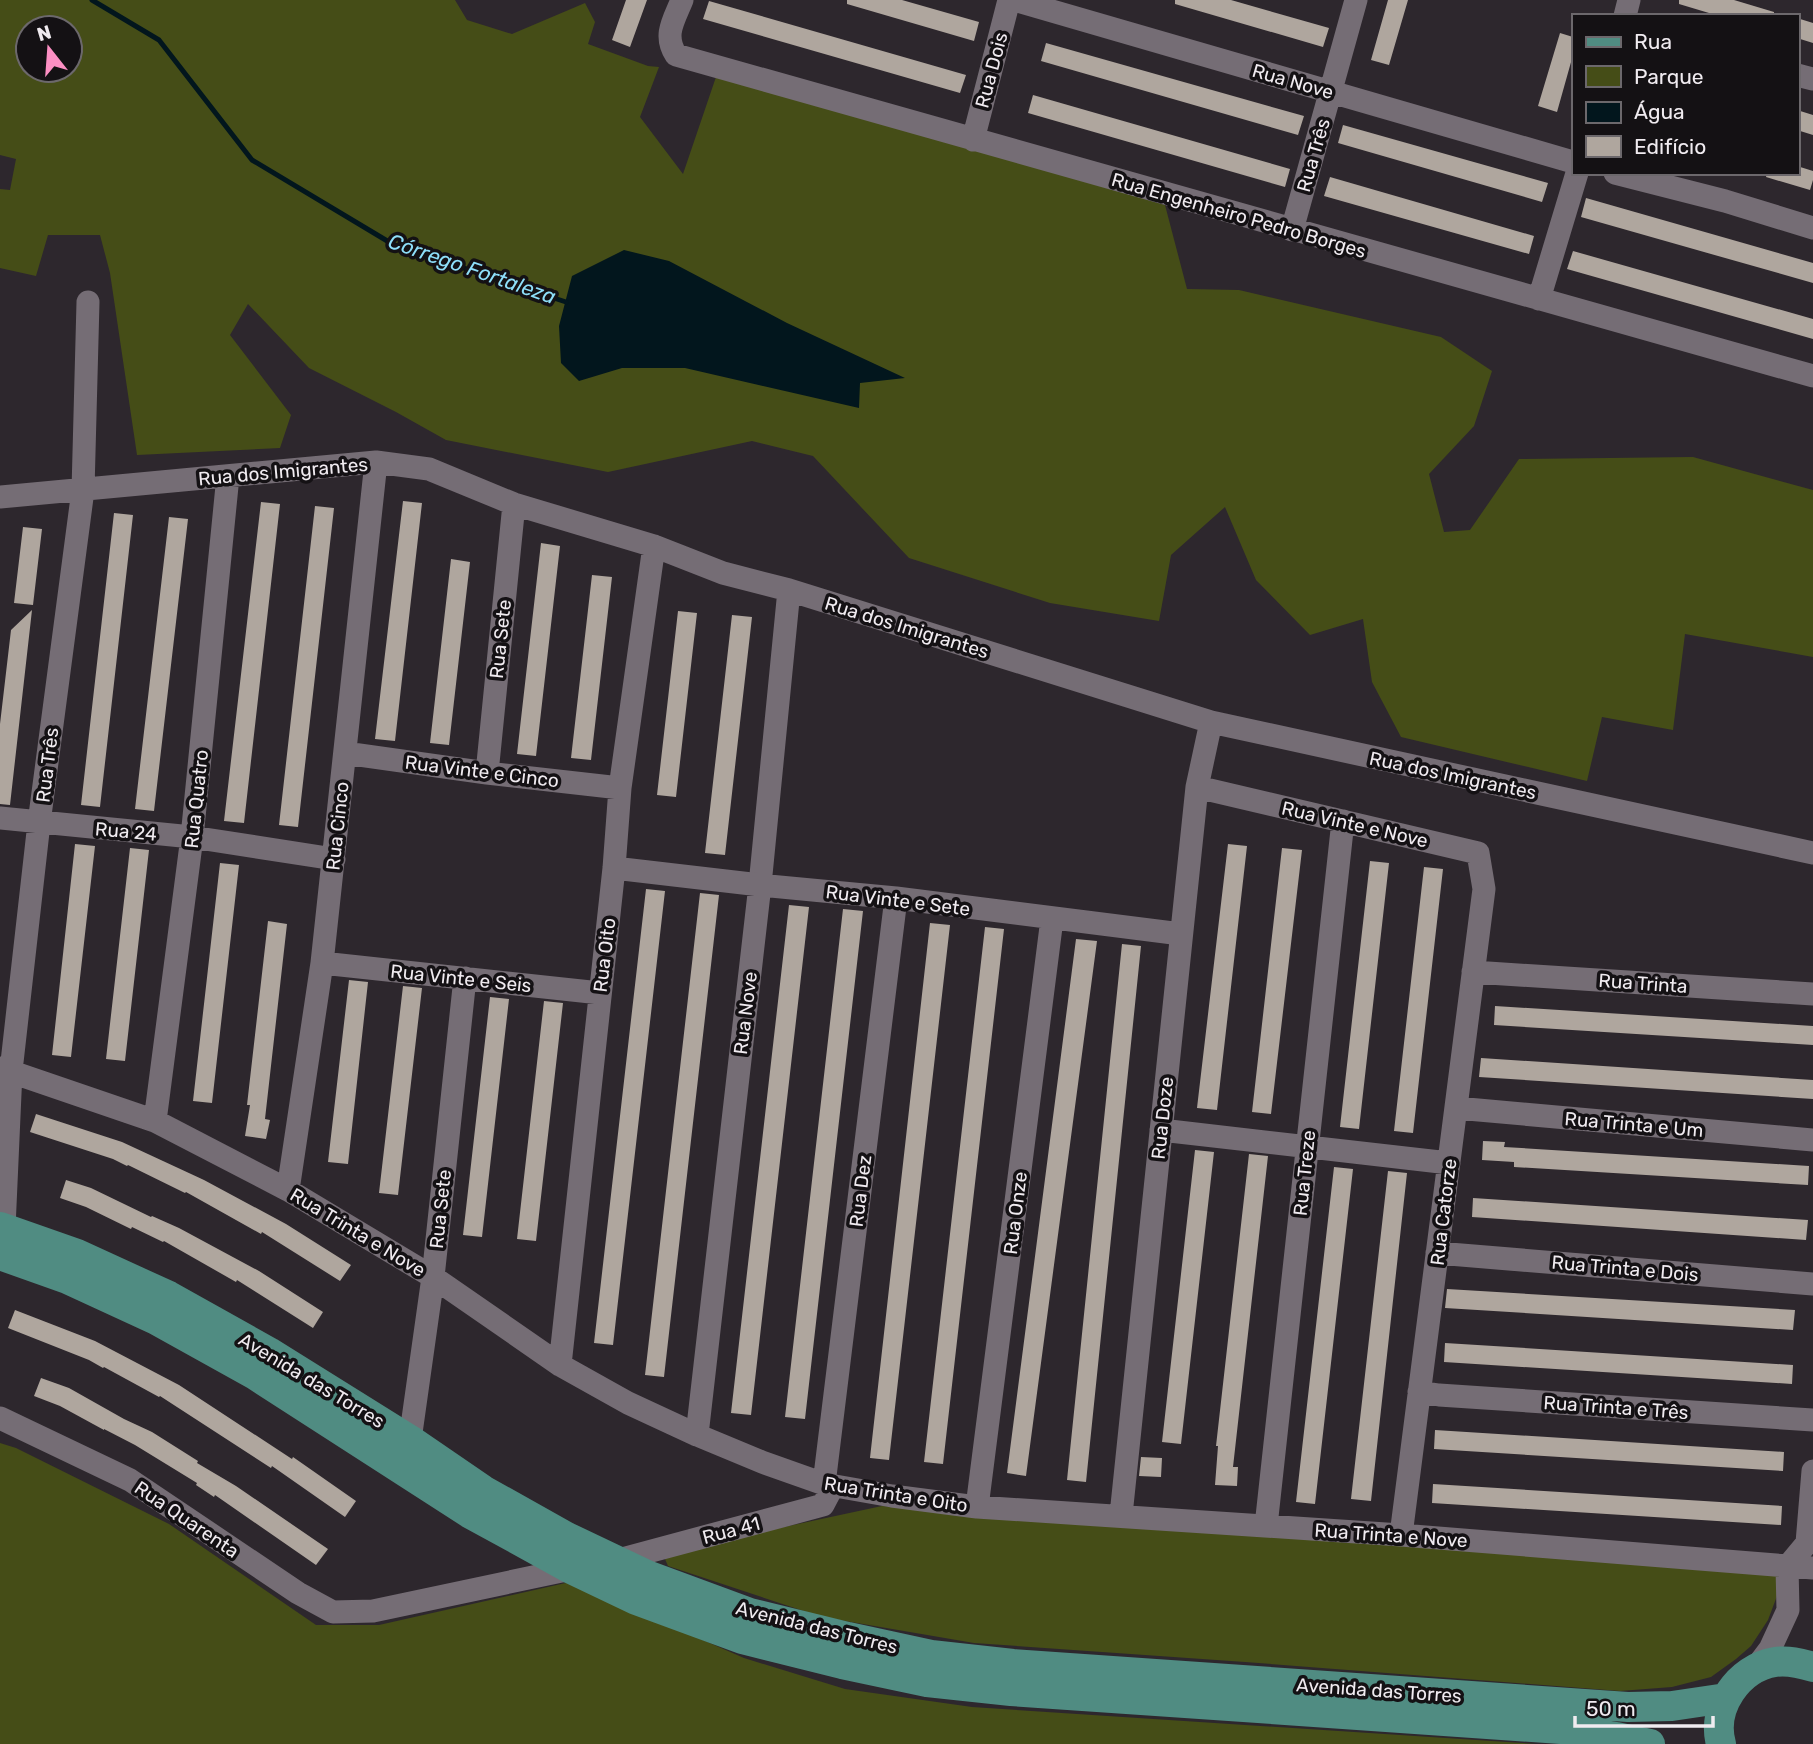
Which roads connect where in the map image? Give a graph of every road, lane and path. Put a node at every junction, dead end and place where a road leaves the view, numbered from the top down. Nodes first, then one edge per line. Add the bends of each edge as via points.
1 (681, 0) edge
2 (1012, 0) edge
3 (1356, 0) edge
4 (1331, 93) junction
5 (973, 139) junction
6 (1572, 162) edge
7 (1576, 175) edge
8 (1623, 175) edge
9 (1813, 228) edge
10 (1292, 230) junction
11 (1539, 299) junction
12 (88, 302) dead end
13 (1813, 376) edge
14 (376, 462) junction
15 (228, 476) junction
16 (83, 490) junction
17 (0, 497) edge
18 (514, 505) junction
19 (654, 546) junction
20 (789, 590) junction
21 (1211, 722) junction
22 (345, 753) junction
23 (487, 773) junction
24 (1197, 787) junction
25 (620, 788) junction
26 (0, 818) edge
27 (1343, 821) junction
28 (39, 823) junction
29 (192, 837) junction
30 (1813, 853) edge
31 (334, 859) junction
32 (614, 867) junction
33 (760, 885) junction
34 (1484, 889) joint
35 (896, 898) junction
36 (1052, 919) junction
37 (1181, 934) junction
38 (323, 963) junction
39 (1474, 972) junction
40 (465, 978) junction
41 (600, 993) junction
42 (1813, 994) edge
43 (6, 1070) edge
44 (1456, 1108) junction
45 (155, 1121) junction
46 (1161, 1130) junction
47 (1813, 1140) edge
48 (1307, 1147) junction
49 (1449, 1163) junction
50 (288, 1190) junction
51 (1, 1245) edge
52 (1437, 1253) junction
53 (433, 1277) junction
54 (1813, 1284) edge
55 (560, 1365) junction
56 (1419, 1392) junction
57 (0, 1418) edge
58 (1813, 1420) edge
59 (697, 1435) junction
60 (410, 1440) junction
61 (1813, 1471) edge
62 (829, 1485) junction
63 (977, 1507) junction
64 (1121, 1515) junction
65 (1266, 1525) junction
66 (1401, 1535) junction
67 (618, 1560) junction
68 (1805, 1560) edge
69 (571, 1569) junction
70 (1813, 1667) edge
71 (1755, 1669) junction
72 (1726, 1698) junction
73 (1650, 1744) edge
74 (1721, 1744) edge

1 - 5 street, Rua Engenheiro Pedro Borges via 669,33 676,55
2 - 4 street, Rua Nove
2 - 5 street, Rua Dois
3 - 4 street, Rua Três
4 - 6 street, Rua Nove
4 - 10 street, Rua Três
5 - 10 street, Rua Engenheiro Pedro Borges
7 - 11 street
8 - 9 street
10 - 11 street, Rua Engenheiro Pedro Borges
11 - 13 street, Rua Engenheiro Pedro Borges
12 - 16 street, Rua Três
14 - 15 street, Rua dos Imigrantes
14 - 18 street, Rua dos Imigrantes via 429,469
14 - 22 street, Rua Cinco
15 - 16 street, Rua dos Imigrantes
15 - 29 street, Rua Quatro
16 - 17 street, Rua dos Imigrantes
16 - 28 street, Rua Três
18 - 19 street, Rua dos Imigrantes
18 - 23 street, Rua Sete
19 - 20 street, Rua dos Imigrantes via 723,573
19 - 25 street, Rua Oito
20 - 21 street, Rua dos Imigrantes
20 - 33 street, Rua Nove
21 - 24 street, Rua Doze
21 - 30 street, Rua dos Imigrantes
22 - 23 street, Rua Vinte e Cinco
22 - 31 street, Rua Cinco
23 - 25 street, Rua Vinte e Cinco
24 - 27 street, Rua Vinte e Nove
24 - 37 street, Rua Doze
25 - 32 street, Rua Oito
26 - 28 street, Rua 24
27 - 34 street, Rua Vinte e Nove via 1478,853
27 - 48 street, Rua Treze
28 - 29 street, Rua 24
28 - 43 street, Rua Três
29 - 31 street, Rua 24
29 - 45 street, Rua Quatro
31 - 38 street, Rua Cinco
32 - 33 street, Rua Vinte e Sete
32 - 41 street, Rua Oito
33 - 35 street, Rua Vinte e Sete
33 - 59 street, Rua Nove
34 - 39 street, Rua Catorze
35 - 36 street, Rua Vinte e Sete
35 - 62 street, Rua Dez
36 - 37 street, Rua Vinte e Sete
36 - 63 street, Rua Onze
37 - 46 street, Rua Doze
38 - 40 street, Rua Vinte e Seis
38 - 50 street, Rua Cinco
39 - 42 street, Rua Trinta
39 - 44 street, Rua Catorze
40 - 41 street, Rua Vinte e Seis
40 - 53 street, Rua Sete
41 - 55 street, Rua Oito
43 - 45 street, Rua Trinta e Nove
43 - 51 street, Rua Três
44 - 47 street, Rua Trinta e Um
44 - 49 street, Rua Catorze
45 - 50 street, Rua Trinta e Nove
46 - 48 street
46 - 64 street, Rua Doze
48 - 49 street
48 - 65 street, Rua Treze
49 - 52 street, Rua Catorze
50 - 53 street, Rua Trinta e Nove
51 - 60 main road, Avenida das Torres via 77,1254 169,1296
51 - 69 main road, Avenida das Torres via 156,1320 255,1375 469,1513
52 - 54 street, Rua Trinta e Dois
52 - 56 street, Rua Catorze
53 - 55 street, Rua Trinta e Nove
53 - 60 street, Rua Sete
55 - 59 street, Rua Trinta e Nove
56 - 58 street, Rua Trinta e Três
56 - 66 street, Rua Catorze
57 - 69 street, Rua Quarenta via 130,1480 298,1594 333,1612 373,1611
59 - 62 street, Rua Trinta e Oito
60 - 67 main road, Avenida das Torres via 566,1537
61 - 68 street
62 - 63 street, Rua Trinta e Oito
62 - 67 street, Rua 41 via 823,1505
63 - 64 street, Rua Trinta e Nove
64 - 65 street, Rua Trinta e Nove
65 - 66 street, Rua Trinta e Nove
66 - 68 street, Rua Trinta e Nove
67 - 72 main road, Avenida das Torres via 750,1613 931,1655 1628,1707
68 - 71 street via 1788,1610
69 - 73 main road, Avenida das Torres via 636,1600 743,1639 927,1682 1575,1730
70 - 71 main road via 1774,1662
71 - 72 main road via 1739,1680
72 - 74 main road via 1720,1718

